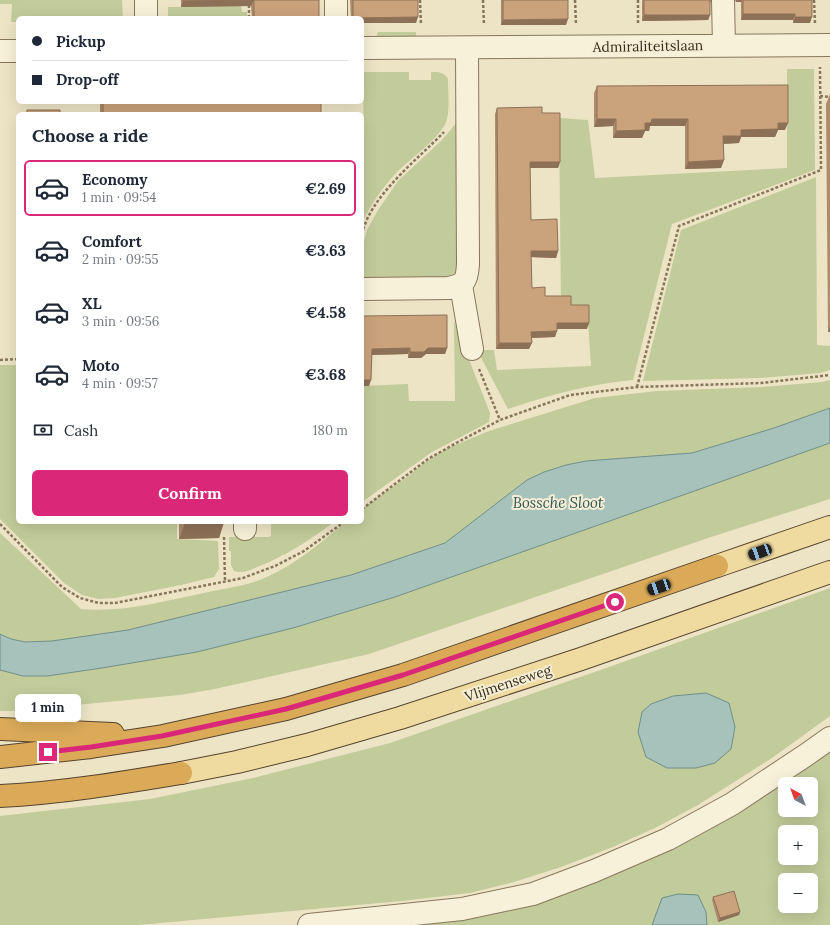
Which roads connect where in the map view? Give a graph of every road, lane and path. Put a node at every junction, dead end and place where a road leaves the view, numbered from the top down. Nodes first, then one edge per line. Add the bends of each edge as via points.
1 (146, 0) edge
2 (249, 0) edge
3 (336, 0) edge
4 (723, 0) edge
5 (146, 16) edge
6 (249, 16) edge
7 (336, 16) edge
8 (724, 45) junction
9 (830, 45) edge
10 (364, 48) edge
11 (467, 48) junction
12 (0, 51) edge
13 (16, 51) edge
14 (814, 64) dead end
15 (820, 96) junction
16 (830, 97) edge
17 (446, 130) dead end
18 (364, 226) edge
19 (461, 285) junction
20 (364, 289) edge
21 (472, 350) joint
22 (16, 359) edge
23 (0, 360) edge
24 (830, 375) edge
25 (637, 387) junction
26 (500, 420) junction
27 (364, 507) edge
28 (0, 524) edge
29 (341, 524) edge
30 (245, 526) edge
31 (830, 527) edge
32 (717, 566) joint
33 (830, 572) edge
34 (225, 581) junction
35 (0, 729) edge
36 (162, 736) junction
37 (830, 738) edge
38 (0, 757) edge
39 (181, 773) joint
40 (0, 796) edge
41 (309, 925) edge

1 - 5 street
2 - 6 path
3 - 7 street
4 - 8 street
8 - 9 street, Admiraliteitslaan
8 - 11 street, Admiraliteitslaan
10 - 11 street, Admiraliteitslaan
11 - 19 street via 468,264 467,278
12 - 13 street
14 - 15 path via 820,64
15 - 16 path
15 - 25 path via 821,170 679,226
17 - 18 path via 400,174
19 - 20 street via 449,288
19 - 21 street
21 - 26 path
22 - 23 path
24 - 25 path via 761,383
25 - 26 path via 570,396
26 - 27 path via 428,459
28 - 34 path via 62,586 80,598 99,603 116,603
29 - 34 path via 304,551 275,566 243,578
30 - 34 path via 224,530
31 - 32 main road
32 - 36 highway via 403,675 286,709
33 - 39 main road, Vlijmenseweg via 400,718 307,746
35 - 36 highway
36 - 38 highway
37 - 41 street via 732,804 668,839 533,894 462,909
39 - 40 highway via 92,787

